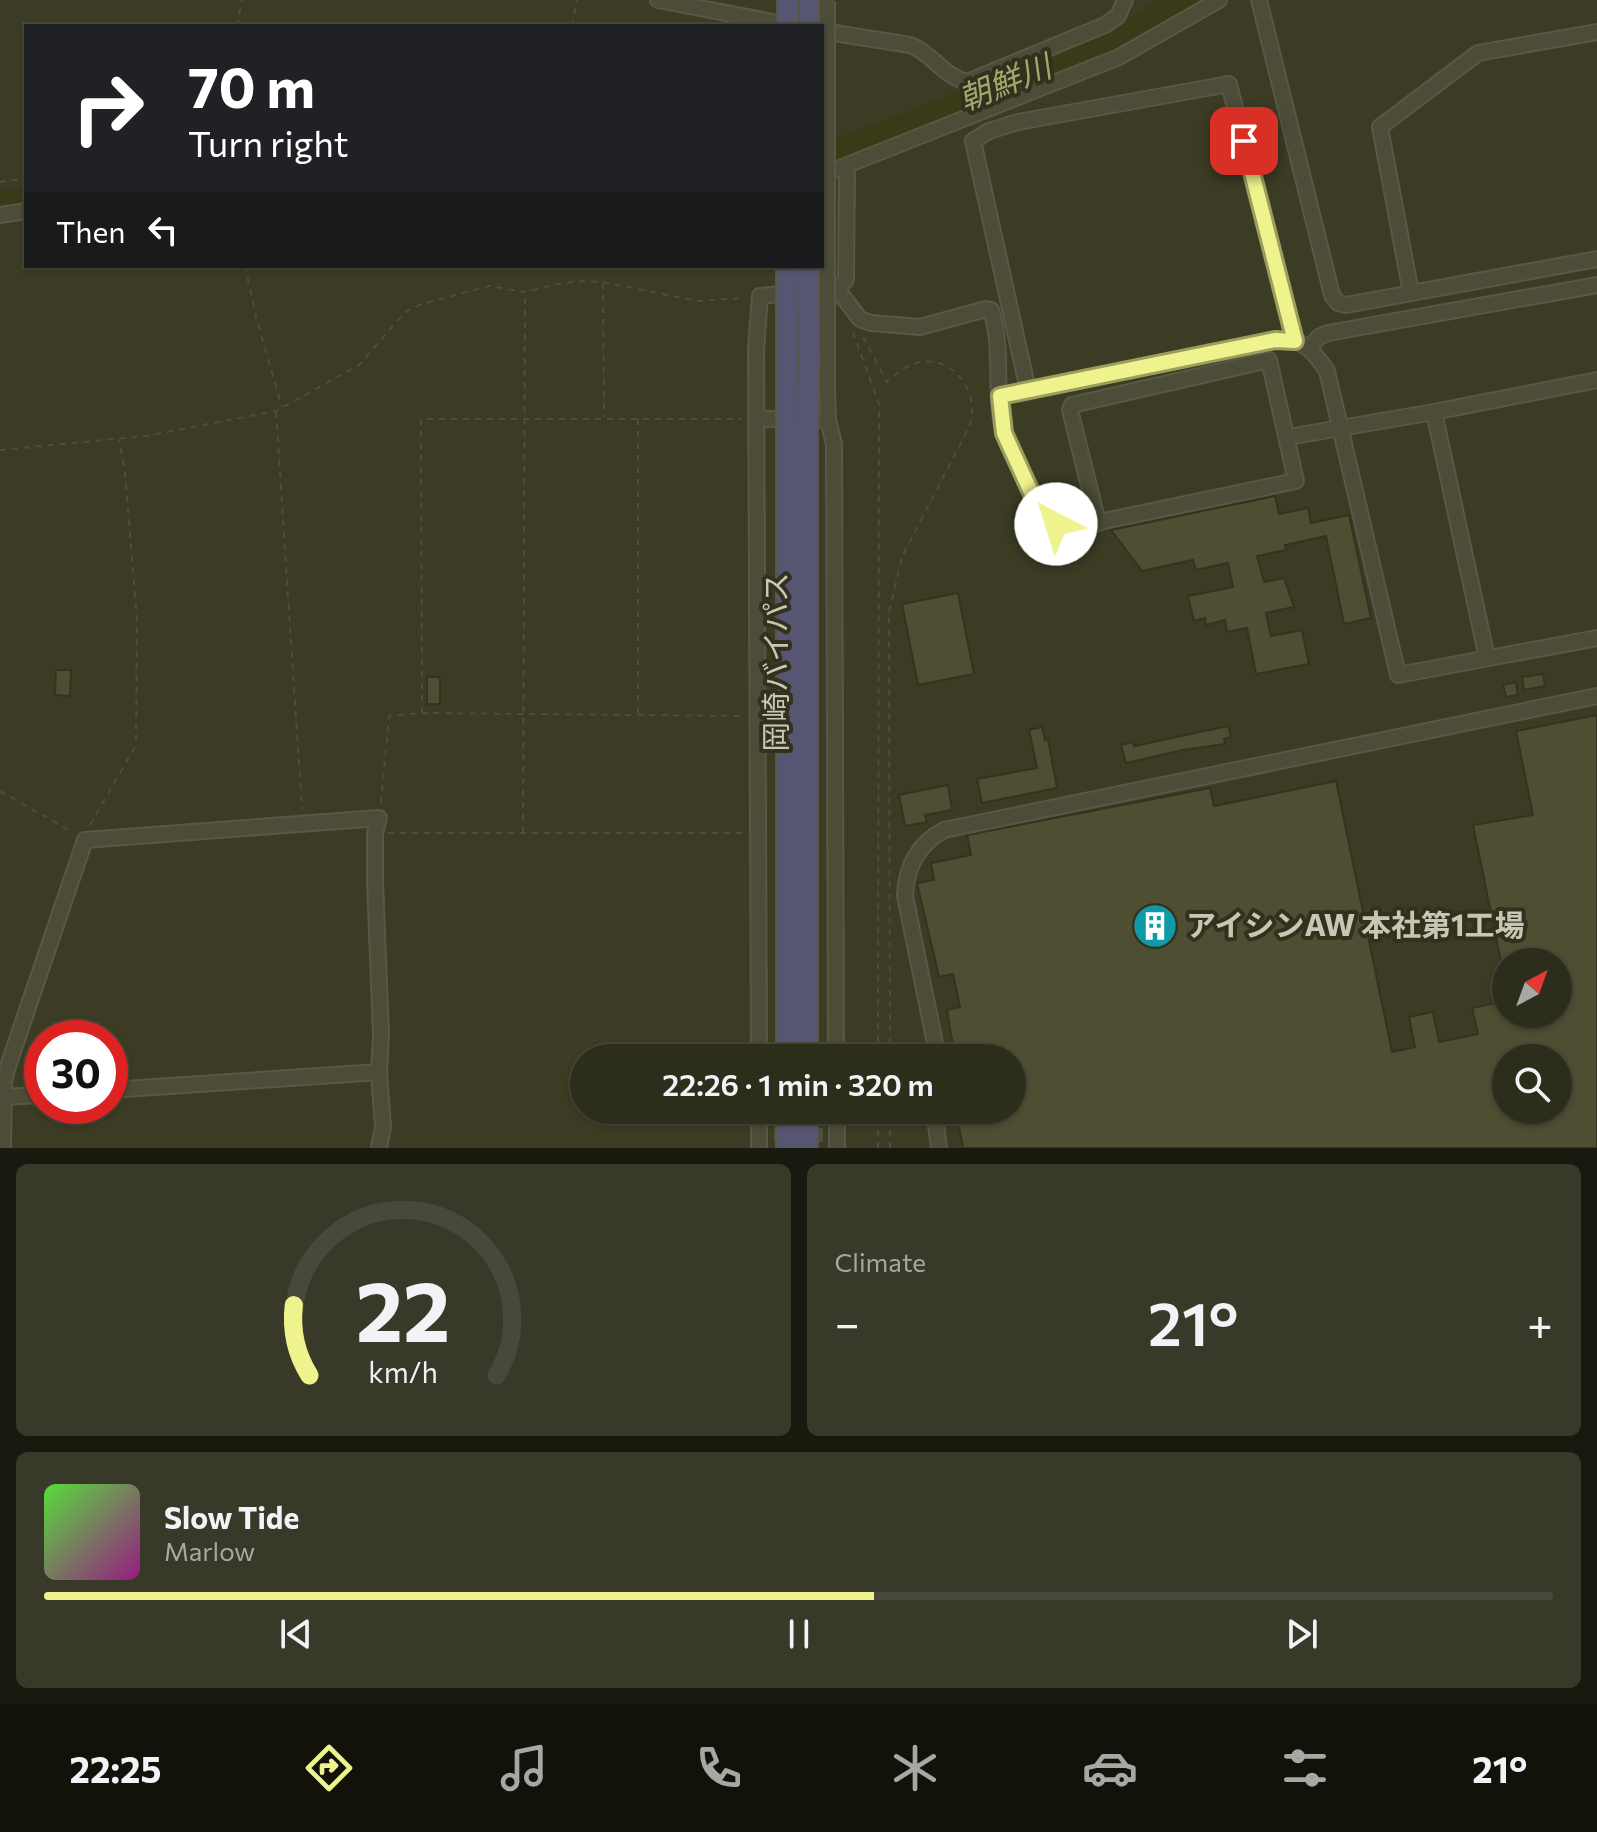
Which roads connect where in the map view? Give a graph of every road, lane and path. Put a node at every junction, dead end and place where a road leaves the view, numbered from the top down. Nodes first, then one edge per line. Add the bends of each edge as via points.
1 (242, 0) edge
2 (577, 0) edge
3 (658, 0) edge
4 (788, 0) edge
5 (808, 0) edge
6 (827, 0) edge
7 (1125, 0) edge
8 (1219, 0) edge
9 (1259, 0) edge
10 (237, 24) edge
11 (572, 24) edge
12 (781, 24) edge
13 (791, 24) edge
14 (808, 24) edge
15 (824, 31) edge
16 (1597, 32) edge
17 (847, 167) junction
18 (824, 174) edge
19 (24, 178) edge
20 (0, 182) edge
21 (24, 211) edge
22 (0, 215) edge
23 (1597, 259) edge
24 (245, 268) edge
25 (787, 268) edge
26 (808, 268) edge
27 (603, 282) junction
28 (1597, 285) edge
29 (837, 289) junction
30 (525, 292) junction
31 (1411, 293) junction
32 (760, 296) junction
33 (859, 329) dead end
34 (853, 332) dead end
35 (1295, 341) junction
36 (1310, 347) junction
37 (1597, 380) edge
38 (1028, 390) junction
39 (1000, 396) junction
40 (282, 407) junction
41 (276, 411) junction
42 (1434, 412) junction
43 (604, 418) junction
44 (638, 418) junction
45 (757, 419) junction
46 (524, 420) junction
47 (828, 420) junction
48 (1341, 429) junction
49 (797, 433) junction
50 (1288, 437) junction
51 (118, 438) junction
52 (0, 450) edge
53 (1104, 521) junction
54 (1597, 638) edge
55 (1487, 658) junction
56 (1597, 696) edge
57 (422, 713) junction
58 (524, 715) junction
59 (638, 715) junction
60 (778, 715) dead end
61 (757, 716) junction
62 (0, 791) edge
63 (303, 825) junction
64 (377, 826) junction
65 (523, 832) junction
66 (757, 833) junction
67 (85, 840) junction
68 (759, 1044) edge
69 (787, 1044) edge
70 (807, 1044) edge
71 (836, 1044) edge
72 (878, 1044) edge
73 (890, 1044) edge
74 (935, 1044) edge
75 (379, 1072) junction
76 (128, 1089) edge
77 (24, 1096) edge
78 (2, 1097) edge
79 (878, 1124) edge
80 (890, 1124) edge
81 (936, 1124) edge
82 (3, 1148) edge
83 (379, 1148) edge
84 (878, 1148) edge
85 (890, 1148) edge
86 (939, 1148) edge

1 - 10 path
2 - 11 path
3 - 12 street
4 - 13 highway, bridge
5 - 14 highway
6 - 47 street, bridge
7 - 15 street via 1118,16 1105,25 967,82 910,45
8 - 17 street via 1119,57
9 - 31 street via 1332,295 1346,305
16 - 31 street via 1478,53 1380,127
17 - 18 street
17 - 29 street via 846,280
19 - 20 path
21 - 22 street
23 - 31 street
24 - 40 path
25 - 49 highway, 岡崎バイパス, bridge via 787,410
26 - 49 highway, 岡崎バイパス, bridge via 808,409
27 - 30 path
27 - 32 path via 698,301
27 - 43 path
28 - 36 street via 1328,333
29 - 32 street
29 - 39 street via 860,319 871,323 920,327 991,310
30 - 40 path via 489,286 405,312 359,365
30 - 46 path
32 - 45 street
33 - 73 path via 887,382 905,367 939,364 968,386 974,406 969,427 902,557 889,612
34 - 72 path via 879,404
35 - 36 street
35 - 38 street via 1275,340
35 - 38 street via 1229,84 1018,122 973,141
36 - 48 street via 1327,371
37 - 42 street
38 - 39 street
39 - 53 street via 1004,433 1041,514 1074,529
40 - 41 path
41 - 51 path
41 - 63 path
42 - 48 street
42 - 55 street
43 - 44 path
43 - 46 path
44 - 45 path
44 - 59 path
45 - 47 street
45 - 61 street
46 - 57 path via 421,419
46 - 58 path
47 - 71 street via 834,444 828,715
48 - 50 street
48 - 55 street via 1398,675
49 - 69 highway, 岡崎バイパス
49 - 70 highway, 岡崎バイパス
50 - 53 street via 1296,481
50 - 53 street via 1269,360 1076,403 1070,410 1094,515
51 - 52 path
51 - 67 path via 137,622 136,745
54 - 55 street
56 - 74 street via 944,830 916,854 905,896
57 - 58 path
57 - 64 path via 389,716
58 - 59 path
58 - 65 path
59 - 61 path
60 - 61 street
61 - 66 street
62 - 67 path
63 - 64 street
63 - 67 street
64 - 65 path
64 - 75 street
65 - 66 path
66 - 68 street
67 - 78 street via 12,1052
75 - 76 street
75 - 83 street
77 - 78 street
78 - 82 street
79 - 84 path
80 - 85 path
81 - 86 street

